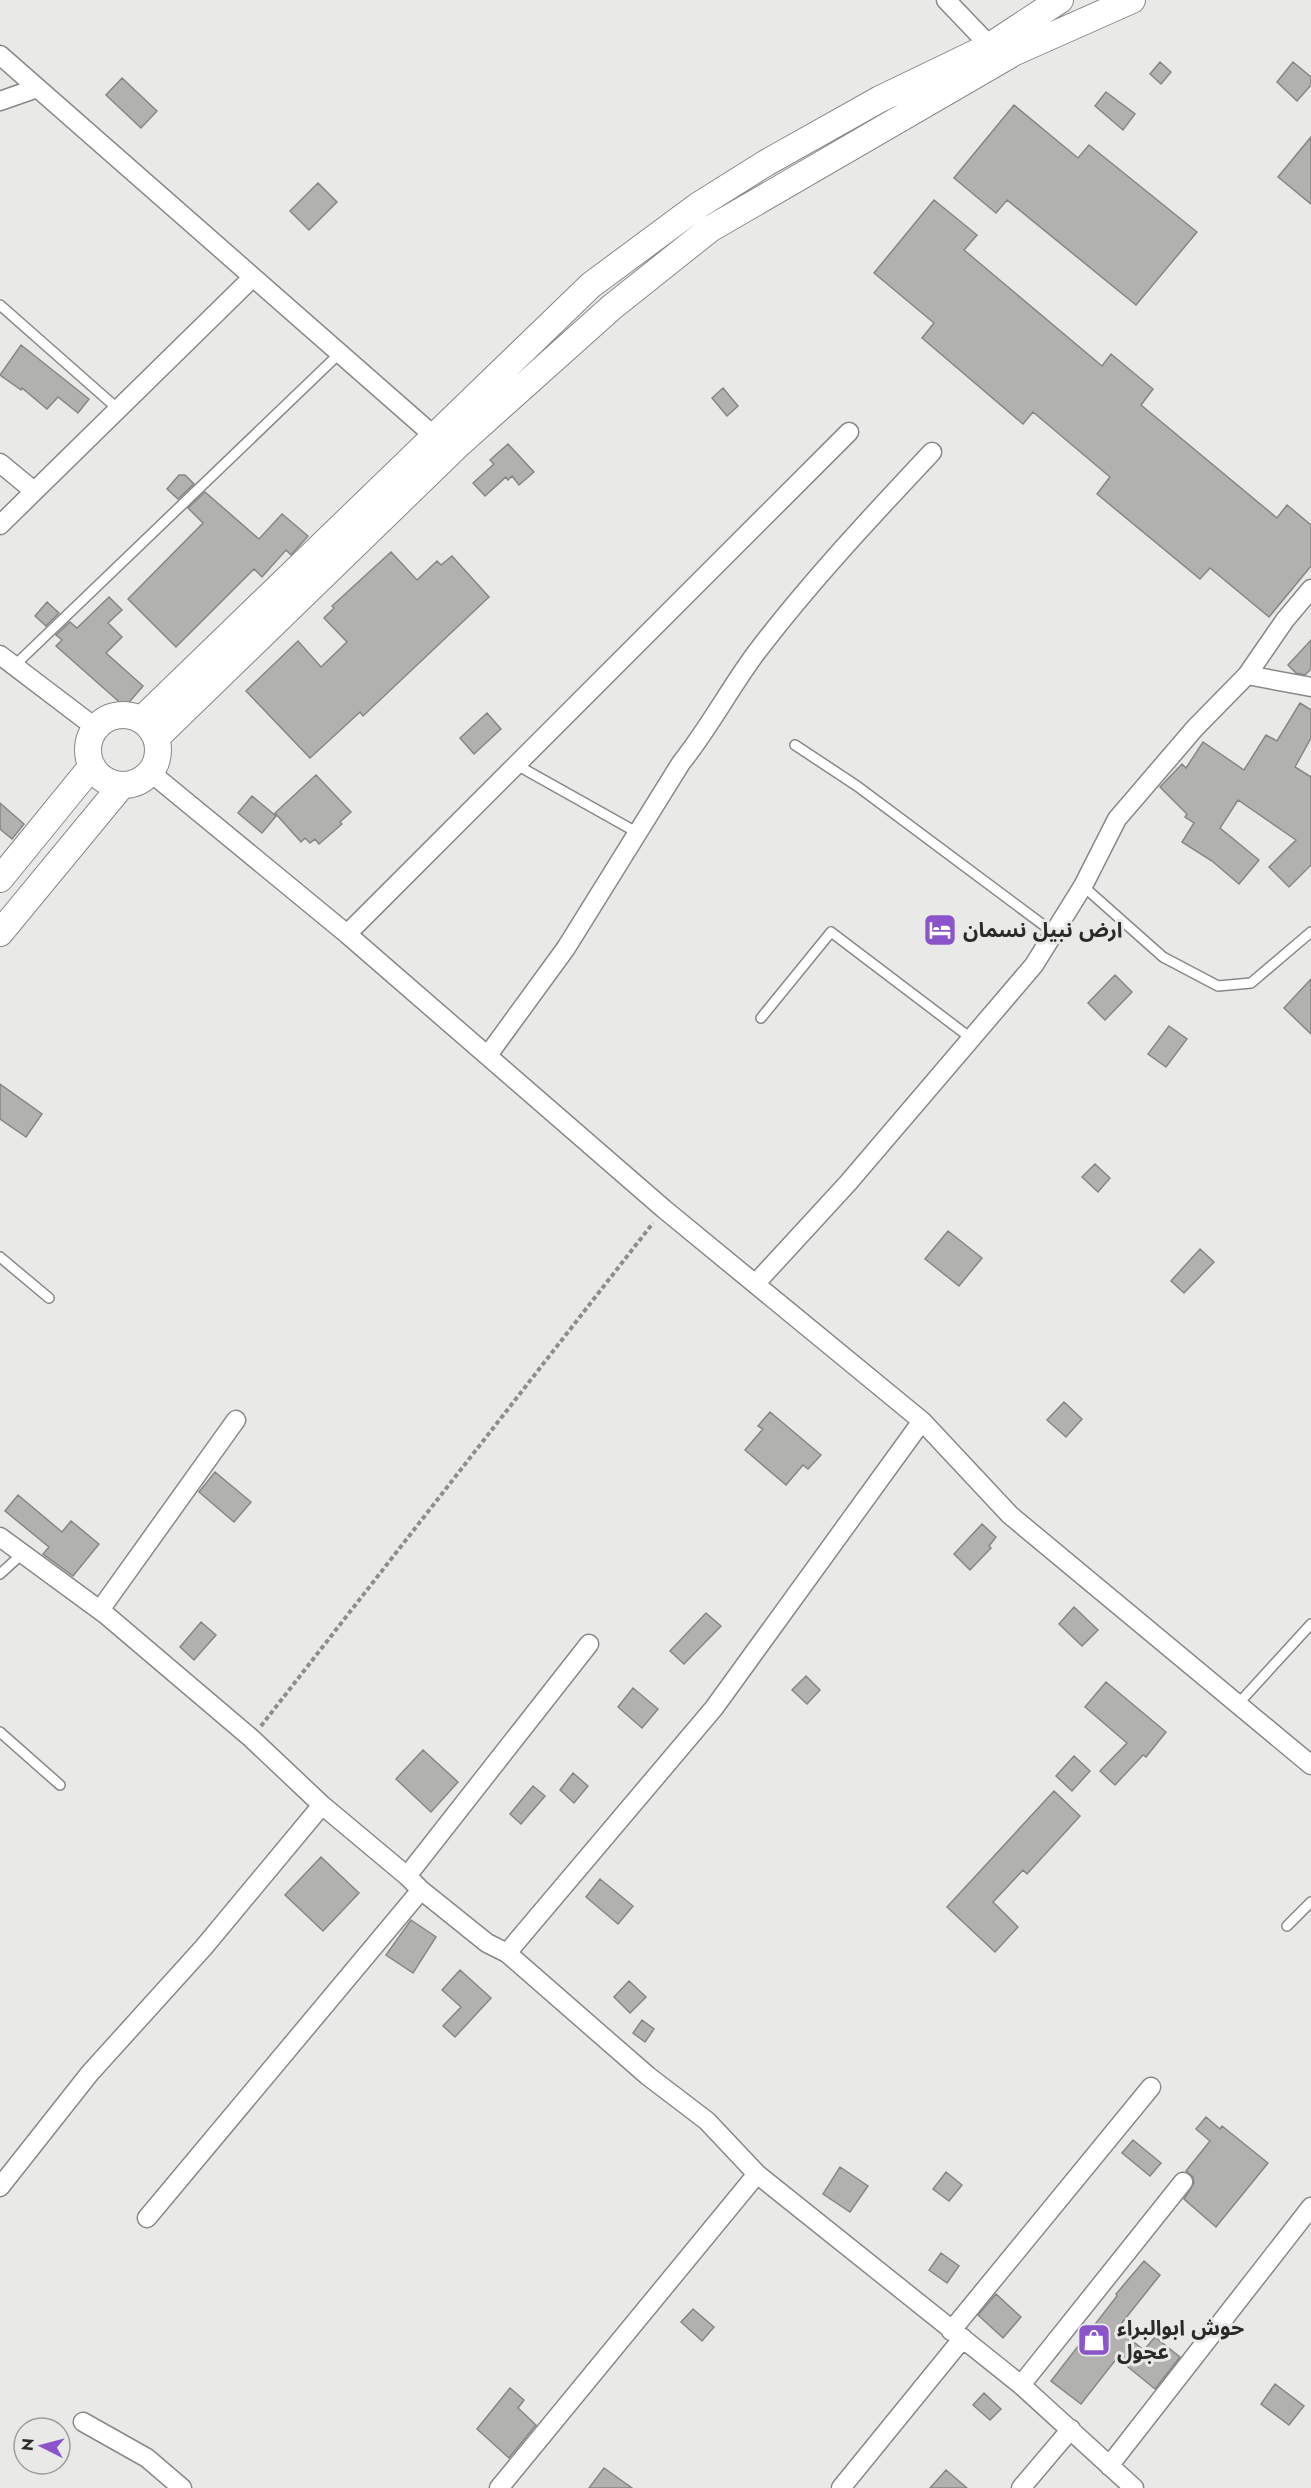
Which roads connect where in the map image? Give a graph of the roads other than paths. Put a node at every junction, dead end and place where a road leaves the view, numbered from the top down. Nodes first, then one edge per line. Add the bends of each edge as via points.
1 (946, 0) edge
2 (1060, 0) edge
3 (1132, 0) edge
4 (990, 46) junction
5 (0, 55) edge
6 (38, 88) junction
7 (0, 101) edge
8 (253, 277) junction
9 (0, 306) edge
10 (340, 354) junction
11 (118, 409) junction
12 (849, 432) dead end
13 (433, 435) junction
14 (932, 452) dead end
15 (0, 463) edge
16 (34, 491) junction
17 (0, 525) edge
18 (1311, 589) edge
19 (7, 661) edge
20 (1247, 675) junction
21 (1311, 687) edge
22 (96, 728) junction
23 (148, 729) junction
24 (795, 745) dead end
25 (515, 764) junction
26 (92, 766) junction
27 (150, 772) junction
28 (122, 785) junction
29 (638, 833) junction
30 (0, 879) edge
31 (1083, 886) junction
32 (1311, 932) edge
33 (0, 933) edge
34 (1054, 933) junction
35 (347, 934) junction
36 (761, 1018) dead end
37 (972, 1039) junction
38 (488, 1055) junction
39 (0, 1257) edge
40 (756, 1283) junction
41 (49, 1298) dead end
42 (236, 1420) dead end
43 (922, 1421) junction
44 (0, 1537) edge
45 (22, 1554) junction
46 (0, 1575) edge
47 (100, 1610) junction
48 (1311, 1624) edge
49 (589, 1644) dead end
50 (1238, 1704) junction
51 (0, 1732) edge
52 (1311, 1765) edge
53 (60, 1785) dead end
54 (322, 1805) junction
55 (407, 1876) junction
56 (421, 1890) junction
57 (1311, 1902) edge
58 (1287, 1926) dead end
59 (507, 1953) junction
60 (1151, 2087) dead end
61 (757, 2174) junction
62 (1183, 2182) dead end
63 (0, 2187) edge
64 (1311, 2207) edge
65 (147, 2218) dead end
66 (957, 2335) junction
67 (1021, 2385) junction
68 (83, 2422) dead end
69 (1071, 2429) junction
70 (1109, 2466) junction
71 (182, 2488) edge
72 (500, 2488) edge
73 (841, 2488) edge
74 (1021, 2488) edge
75 (1134, 2488) edge

1 - 4 street
2 - 4 street
3 - 23 street via 1015,52 710,229 612,307
4 - 13 street via 880,99 699,205 591,285
5 - 6 street
6 - 7 street
6 - 8 street
8 - 10 street
8 - 11 street
9 - 11 lane
10 - 13 street
10 - 19 lane
11 - 16 street
12 - 25 street
13 - 23 street
14 - 29 street via 831,559 755,655
15 - 16 street
16 - 17 street
18 - 20 street
19 - 22 street
20 - 21 street
20 - 31 street via 1195,728 1117,819
22 - 23 street via 103,721 122,715
22 - 26 street via 88,747
23 - 27 street via 158,749
24 - 34 lane via 857,786
25 - 29 lane
25 - 35 street
26 - 28 street via 105,780
26 - 30 street
27 - 28 street via 133,784
27 - 35 street
28 - 33 street
29 - 38 street via 566,948
31 - 32 lane via 1163,957 1218,986 1251,983
31 - 34 street
34 - 37 street via 1035,965
35 - 38 street
36 - 37 lane via 831,932
37 - 40 street
38 - 40 street via 664,1209
39 - 41 lane
40 - 43 street
42 - 47 street
43 - 50 street via 1010,1515
43 - 59 street via 714,1708
44 - 45 street
45 - 46 lane
45 - 47 street
47 - 54 street via 251,1738
48 - 50 lane
49 - 55 street
50 - 52 street
51 - 53 lane
54 - 55 street
54 - 63 street via 204,1947 90,2073
55 - 56 street
56 - 59 street via 487,1943
56 - 65 street
57 - 58 lane
59 - 61 street via 648,2076 708,2121
60 - 66 street
61 - 66 street
61 - 72 street
62 - 67 street
64 - 70 street
66 - 67 street
66 - 73 street
67 - 69 street
68 - 71 street via 147,2457
69 - 70 street
69 - 74 street
70 - 75 street

